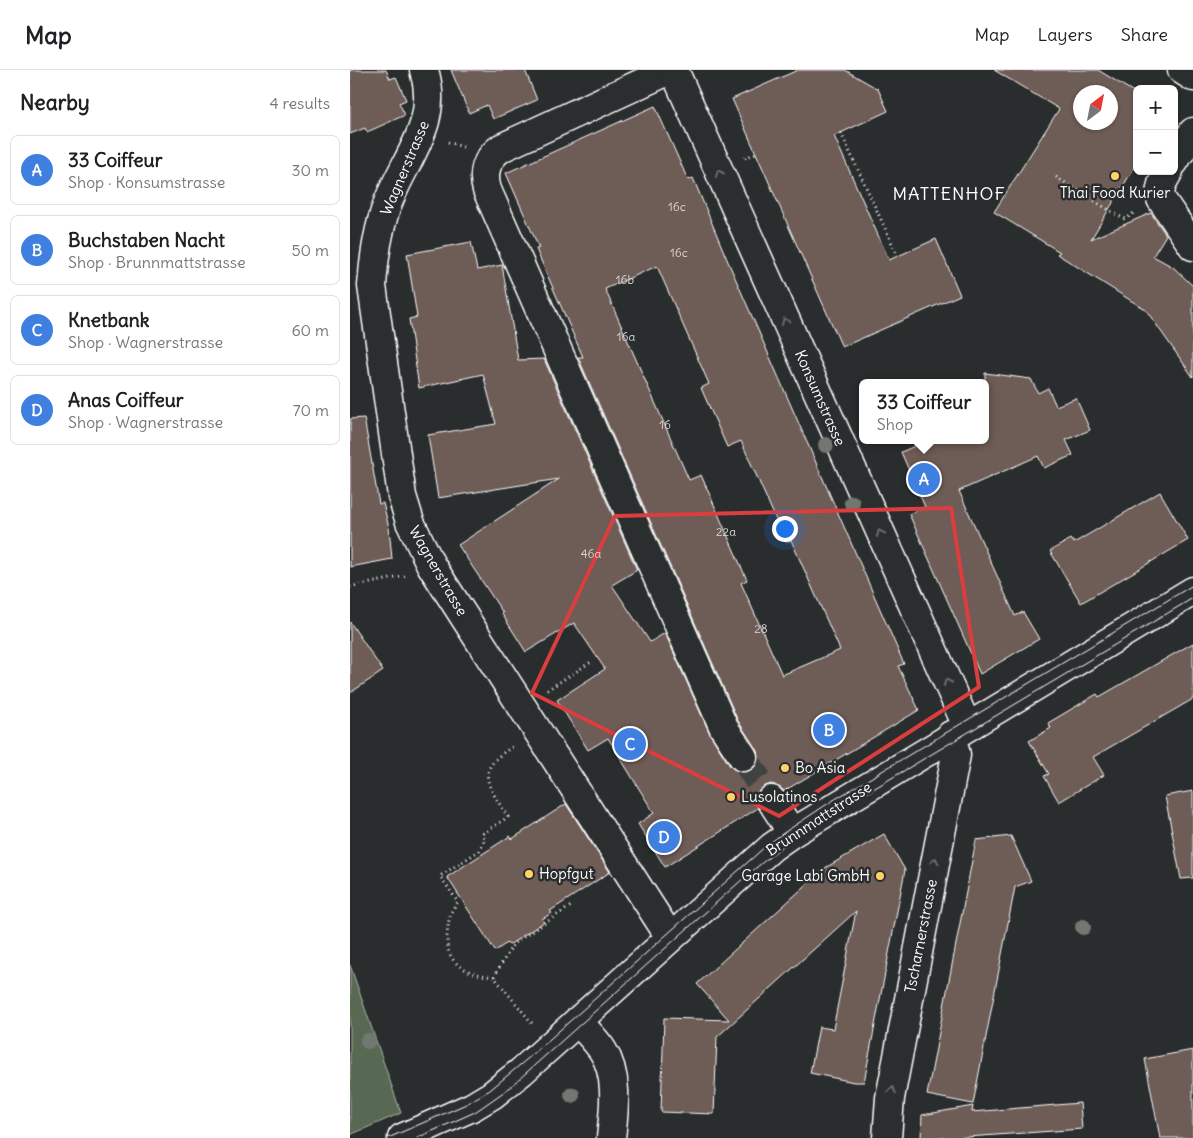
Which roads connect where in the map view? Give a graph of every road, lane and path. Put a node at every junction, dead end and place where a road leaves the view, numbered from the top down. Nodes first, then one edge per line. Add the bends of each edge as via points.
1 (424, 70) edge
2 (672, 70) edge
3 (1182, 70) edge
4 (1193, 77) edge
5 (1193, 132) edge
6 (841, 133) dead end
7 (443, 141) dead end
8 (464, 147) dead end
9 (1178, 156) edge
10 (1167, 175) edge
11 (1056, 177) dead end
12 (1117, 215) dead end
13 (1193, 246) edge
14 (896, 252) dead end
15 (431, 565) junction
16 (350, 588) edge
17 (1193, 591) edge
18 (591, 662) dead end
19 (550, 696) dead end
20 (538, 731) junction
21 (959, 731) junction
22 (743, 757) tunnel mouth
23 (771, 800) tunnel mouth
24 (792, 833) junction
25 (571, 906) dead end
26 (670, 938) junction
27 (494, 977) junction
28 (578, 1021) junction
29 (533, 1025) dead end
30 (402, 1138) edge
31 (611, 1138) edge
32 (887, 1138) edge

1 - 15 street, Wagnerstrasse via 428,82 427,115 421,137 382,221 372,286 402,496 410,522
21 -> 2 street, Konsumstrasse
2 - 22 street via 501,148 486,167 484,180 724,728
3 - 4 street
5 - 9 street
6 - 14 path
7 - 8 path
10 - 13 street via 1160,191 1161,199
11 - 12 path
15 - 16 path via 403,578
15 - 20 street, Wagnerstrasse
17 - 21 street, Brunnmattstrasse
18 - 19 path via 546,690
20 - 26 street, Wagnerstrasse
20 - 27 path via 496,758 488,770 488,783 508,817 482,834 485,839 479,851 440,876 458,902 451,912 447,934 453,960 469,972
21 - 24 street, Brunnmattstrasse
32 -> 21 street, Tscharnerstrasse via 890,1098
23 - 24 street
24 - 26 street, Brunnmattstrasse
25 - 27 path via 513,944
26 - 28 street, Brunnmattstrasse
27 - 29 path
28 - 30 street, Brunnmattstrasse via 492,1095
28 - 31 street via 604,1052 610,1068 614,1102

